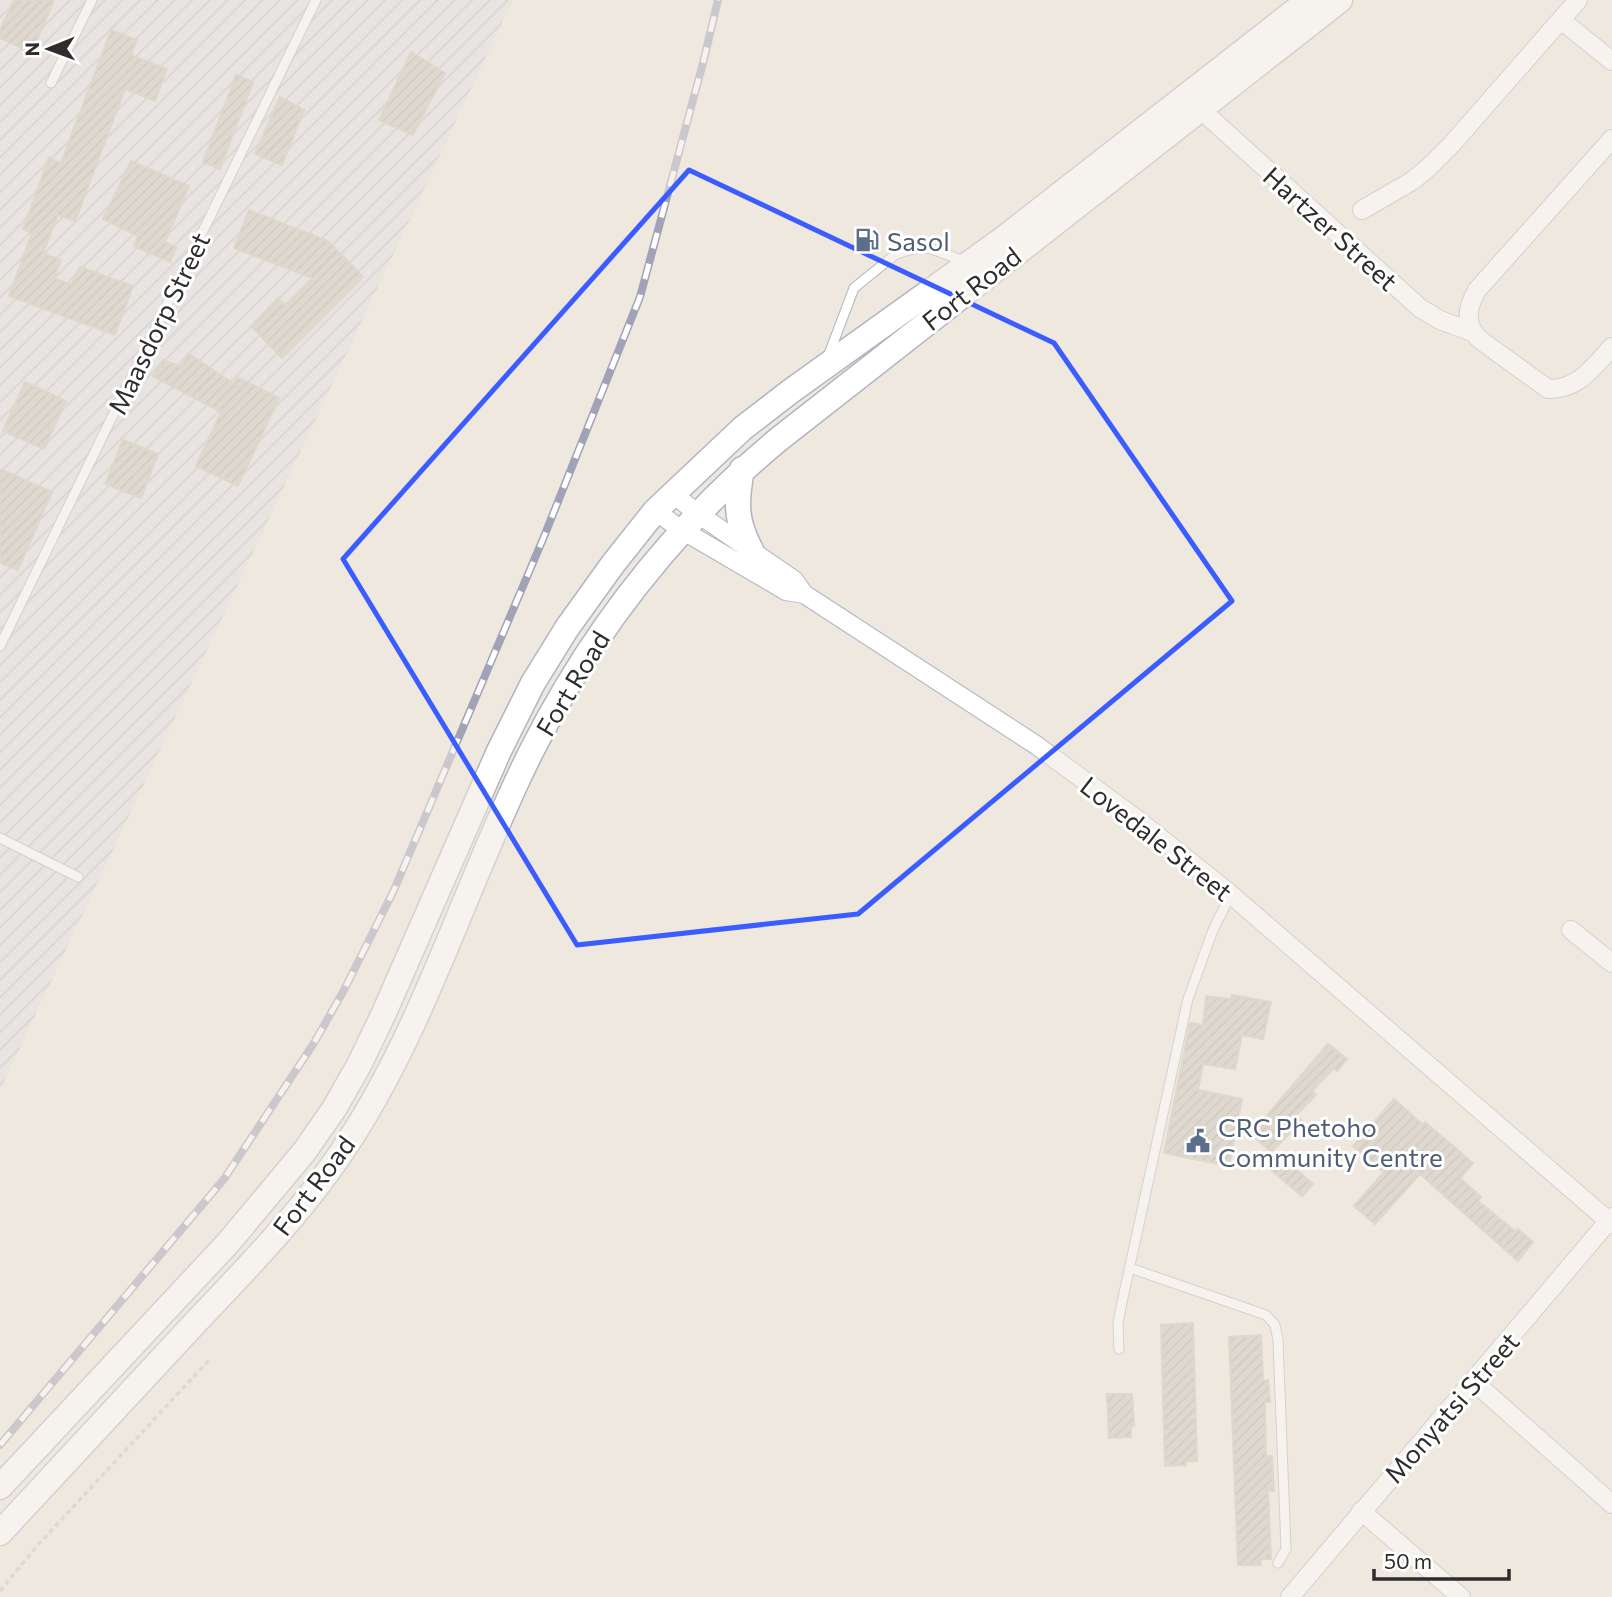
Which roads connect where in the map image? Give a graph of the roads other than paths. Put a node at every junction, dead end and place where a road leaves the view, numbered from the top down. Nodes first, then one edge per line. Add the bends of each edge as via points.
1 (92, 0) edge
2 (316, 0) edge
3 (1309, 0) edge
4 (1340, 0) edge
5 (1578, 0) edge
6 (1561, 20) junction
7 (1612, 61) edge
8 (51, 83) dead end
9 (1199, 108) junction
10 (1612, 139) edge
11 (1362, 210) dead end
12 (970, 264) junction
13 (1472, 332) junction
14 (1612, 346) edge
15 (822, 369) junction
16 (742, 469) junction
17 (672, 493) junction
18 (655, 511) junction
19 (690, 521) junction
20 (751, 550) junction
21 (804, 594) junction
22 (0, 646) edge
23 (0, 838) edge
24 (78, 877) dead end
25 (1231, 894) junction
26 (1571, 930) dead end
27 (1612, 963) edge
28 (264, 1201) junction
29 (1611, 1220) edge
30 (286, 1224) junction
31 (1130, 1268) junction
32 (1119, 1349) dead end
33 (1473, 1381) junction
34 (0, 1486) edge
35 (1612, 1504) edge
36 (1361, 1511) junction
37 (0, 1533) edge
38 (1278, 1563) dead end
39 (1290, 1597) edge
40 (1461, 1597) edge

1 - 8 lane
2 - 22 lane, Maasdorp Street
3 - 12 main road, Fort Road
4 - 9 main road, Fort Road
5 - 6 street, Hartzer Street
6 - 7 street
6 - 11 street, Hartzer Street via 1428,168
9 - 13 street, Hartzer Street via 1409,299 1440,320
9 - 16 main road, Fort Road
10 - 13 street via 1478,290 1468,313
12 - 15 main road, Fort Road
12 - 15 lane via 920,247 896,254 854,288
13 - 14 street, Hartzer Street via 1548,389 1560,390 1581,380
15 - 17 main road, Fort Road via 743,428
16 - 19 main road, Fort Road
16 - 20 main road via 737,516
17 - 18 main road, Fort Road
17 - 19 street, Lovedale Street
18 - 19 street
18 - 28 main road, Fort Road via 612,564 533,683 359,1065 304,1152
19 - 20 street, Lovedale Street
19 - 21 street via 786,591
19 - 30 main road, Fort Road via 602,630 562,694 376,1097
20 - 21 street, Lovedale Street via 794,580
21 - 25 street, Lovedale Street via 1036,745
23 - 24 lane
25 - 29 street, Lovedale Street
25 - 31 lane via 1188,999
26 - 27 street
28 - 30 main road
28 - 34 main road, Fort Road
29 - 33 street, Monyatsi Street
30 - 37 main road, Fort Road
31 - 32 lane via 1118,1324
31 - 38 lane via 1266,1315 1275,1325 1286,1549
33 - 35 street
33 - 36 street, Monyatsi Street
36 - 39 street, Monyatsi Street
36 - 40 street

